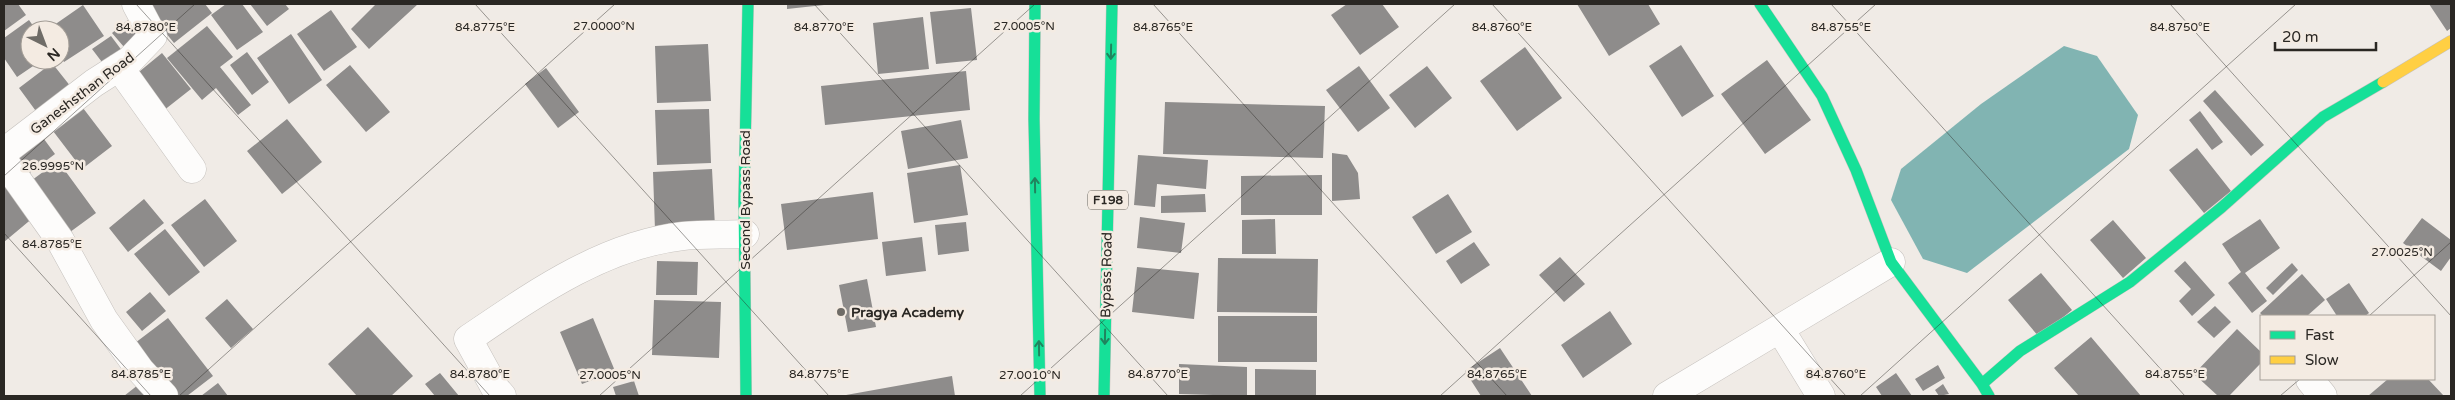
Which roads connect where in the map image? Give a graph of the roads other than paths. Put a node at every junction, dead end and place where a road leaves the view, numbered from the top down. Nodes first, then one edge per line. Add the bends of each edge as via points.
1 (136, 4) edge
2 (748, 4) edge
3 (1035, 4) edge
4 (1112, 4) edge
5 (1760, 4) edge
6 (2451, 41) edge
7 (119, 67) junction
8 (4, 152) edge
9 (4, 161) edge
10 (192, 169) dead end
11 (744, 234) junction
12 (1891, 262) junction
13 (1780, 328) junction
14 (1982, 384) junction
15 (164, 396) edge
16 (502, 396) edge
17 (746, 396) edge
18 (1040, 396) edge
19 (1104, 396) edge
20 (1667, 396) edge
21 (1821, 396) edge
22 (1989, 396) edge

1 - 7 street, Ganeshsthan Road via 153,36
2 - 11 street, Second Bypass Road
18 -> 3 street
4 -> 19 street, Bypass Road / F198
5 - 12 street via 1822,96 1856,170
6 - 14 street via 2323,117 2222,207 2130,282 2020,351
7 - 8 street, Ganeshsthan Road
7 - 10 street
9 - 15 street via 60,240 104,320 140,370
11 - 16 street via 683,236 638,245 595,261 522,302 468,339
11 - 17 street, Second Bypass Road
12 - 13 street
12 - 14 street
13 - 20 street
13 - 21 street
14 - 22 street

